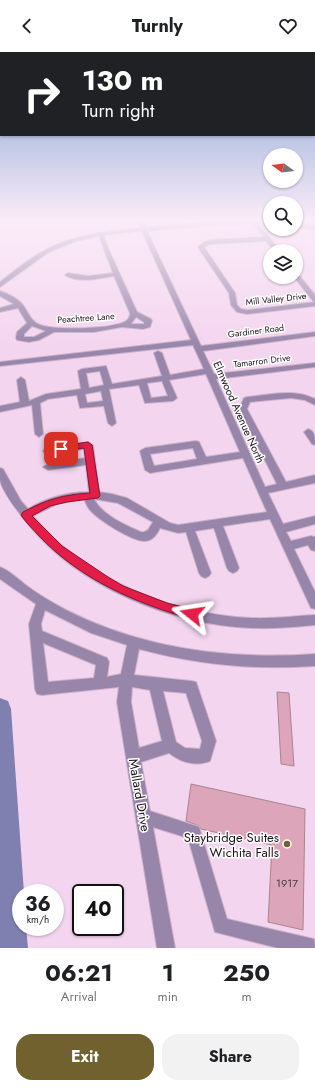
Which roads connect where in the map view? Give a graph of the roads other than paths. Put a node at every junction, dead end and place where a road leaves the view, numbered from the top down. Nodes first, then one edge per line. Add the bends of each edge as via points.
1 (28, 263) edge
2 (112, 263) edge
3 (159, 263) edge
4 (212, 263) edge
5 (68, 274) dead end
6 (116, 274) junction
7 (303, 284) edge
8 (0, 285) edge
9 (0, 293) edge
10 (315, 300) edge
11 (315, 304) edge
12 (19, 305) junction
13 (0, 310) edge
14 (134, 313) junction
15 (31, 323) junction
16 (122, 325) junction
17 (52, 330) junction
18 (315, 334) edge
19 (197, 345) junction
20 (158, 353) dead end
21 (0, 364) edge
22 (315, 365) edge
23 (210, 374) junction
24 (166, 378) junction
25 (21, 380) dead end
26 (142, 382) junction
27 (107, 388) junction
28 (83, 391) junction
29 (36, 402) junction
30 (315, 402) edge
31 (108, 403) junction
32 (25, 404) junction
33 (0, 409) edge
34 (112, 422) dead end
35 (308, 432) dead end
36 (39, 434) dead end
37 (315, 442) edge
38 (48, 451) dead end
39 (245, 454) junction
40 (91, 461) junction
41 (203, 462) junction
42 (48, 467) dead end
43 (0, 471) edge
44 (315, 479) edge
45 (283, 486) junction
46 (262, 491) junction
47 (91, 496) junction
48 (26, 515) junction
49 (273, 515) junction
50 (315, 520) edge
51 (158, 522) junction
52 (217, 523) junction
53 (190, 527) junction
54 (280, 529) junction
55 (314, 542) edge
56 (288, 546) junction
57 (233, 568) dead end
58 (205, 573) dead end
59 (3, 574) edge
60 (42, 602) junction
61 (315, 604) edge
62 (315, 620) edge
63 (36, 634) junction
64 (134, 642) junction
65 (315, 660) edge
66 (127, 680) junction
67 (99, 684) junction
68 (154, 684) junction
69 (170, 746) junction
70 (134, 757) junction
71 (144, 817) junction
72 (166, 948) edge
73 (314, 948) edge

1 - 8 street
2 - 6 street, Peachtree Lane
3 - 19 street, Elmwood Avenue North
4 - 11 street, Mill Valley Drive via 232,293 234,305 239,311
5 - 6 street via 88,278
6 - 14 street, Peachtree Lane
7 - 10 street
9 - 12 street
12 - 13 street
12 - 15 street
14 - 16 street, Peachtree Lane via 133,318
14 - 16 street, Peachtree Lane via 148,321 147,325
15 - 17 street, Peachtree Lane
15 - 17 street, Peachtree Lane via 20,334 20,338 28,341
16 - 17 street, Peachtree Lane
18 - 19 street, Gardiner Road
19 - 21 street, Gardiner Road
19 - 23 street, Elmwood Avenue North
20 - 24 street
22 - 23 street, Tamarron Drive
23 - 24 street, Tamarron Drive
23 - 39 street, Elmwood Avenue North
24 - 26 street, Tamarron Drive
24 - 26 street via 173,398 148,401
25 - 32 street
26 - 27 street, Tamarron Drive
27 - 28 street, Tamarron Drive
27 - 28 street via 103,368 82,371
27 - 31 street
28 - 29 street, Tamarron Drive via 46,397
28 - 31 street via 84,406
29 - 32 street, Tamarron Drive
29 - 36 street
30 - 45 street via 304,396 288,396 247,400 243,409
31 - 34 street
32 - 33 street, Tamarron Drive
35 - 37 street
38 - 40 street via 88,445
39 - 41 street
39 - 46 street, Elmwood Avenue North
40 - 42 street
40 - 47 street
41 - 41 street via 150,470 145,451 196,444
43 - 48 street
44 - 45 street
45 - 46 street
46 - 49 street, Elmwood Avenue North
47 - 48 street via 67,498 47,504
47 - 51 street via 121,500 149,514
47 - 51 street via 93,506 102,514 136,535 145,537 152,533
48 - 62 street via 50,543 66,556 120,589 167,607 192,614 250,623
49 - 52 street
49 - 54 street, Elmwood Avenue North
50 - 54 street
51 - 53 street via 178,529
52 - 53 street
52 - 57 street
53 - 58 street
54 - 56 street, Elmwood Avenue North
55 - 56 street
56 - 61 street, Elmwood Avenue North
59 - 60 street
60 - 63 street via 35,624
60 - 64 street via 79,622
63 - 67 street via 103,662
63 - 67 street via 42,689
64 - 65 street via 194,656 226,660 284,663
64 - 66 street, Mallard Drive
66 - 67 street
66 - 68 street
66 - 70 street, Mallard Drive via 124,702
68 - 69 street
68 - 69 street via 191,687 209,741 205,756 183,755
69 - 70 street
70 - 71 street, Mallard Drive
71 - 72 street, Mallard Drive
71 - 73 street via 194,832 221,926

